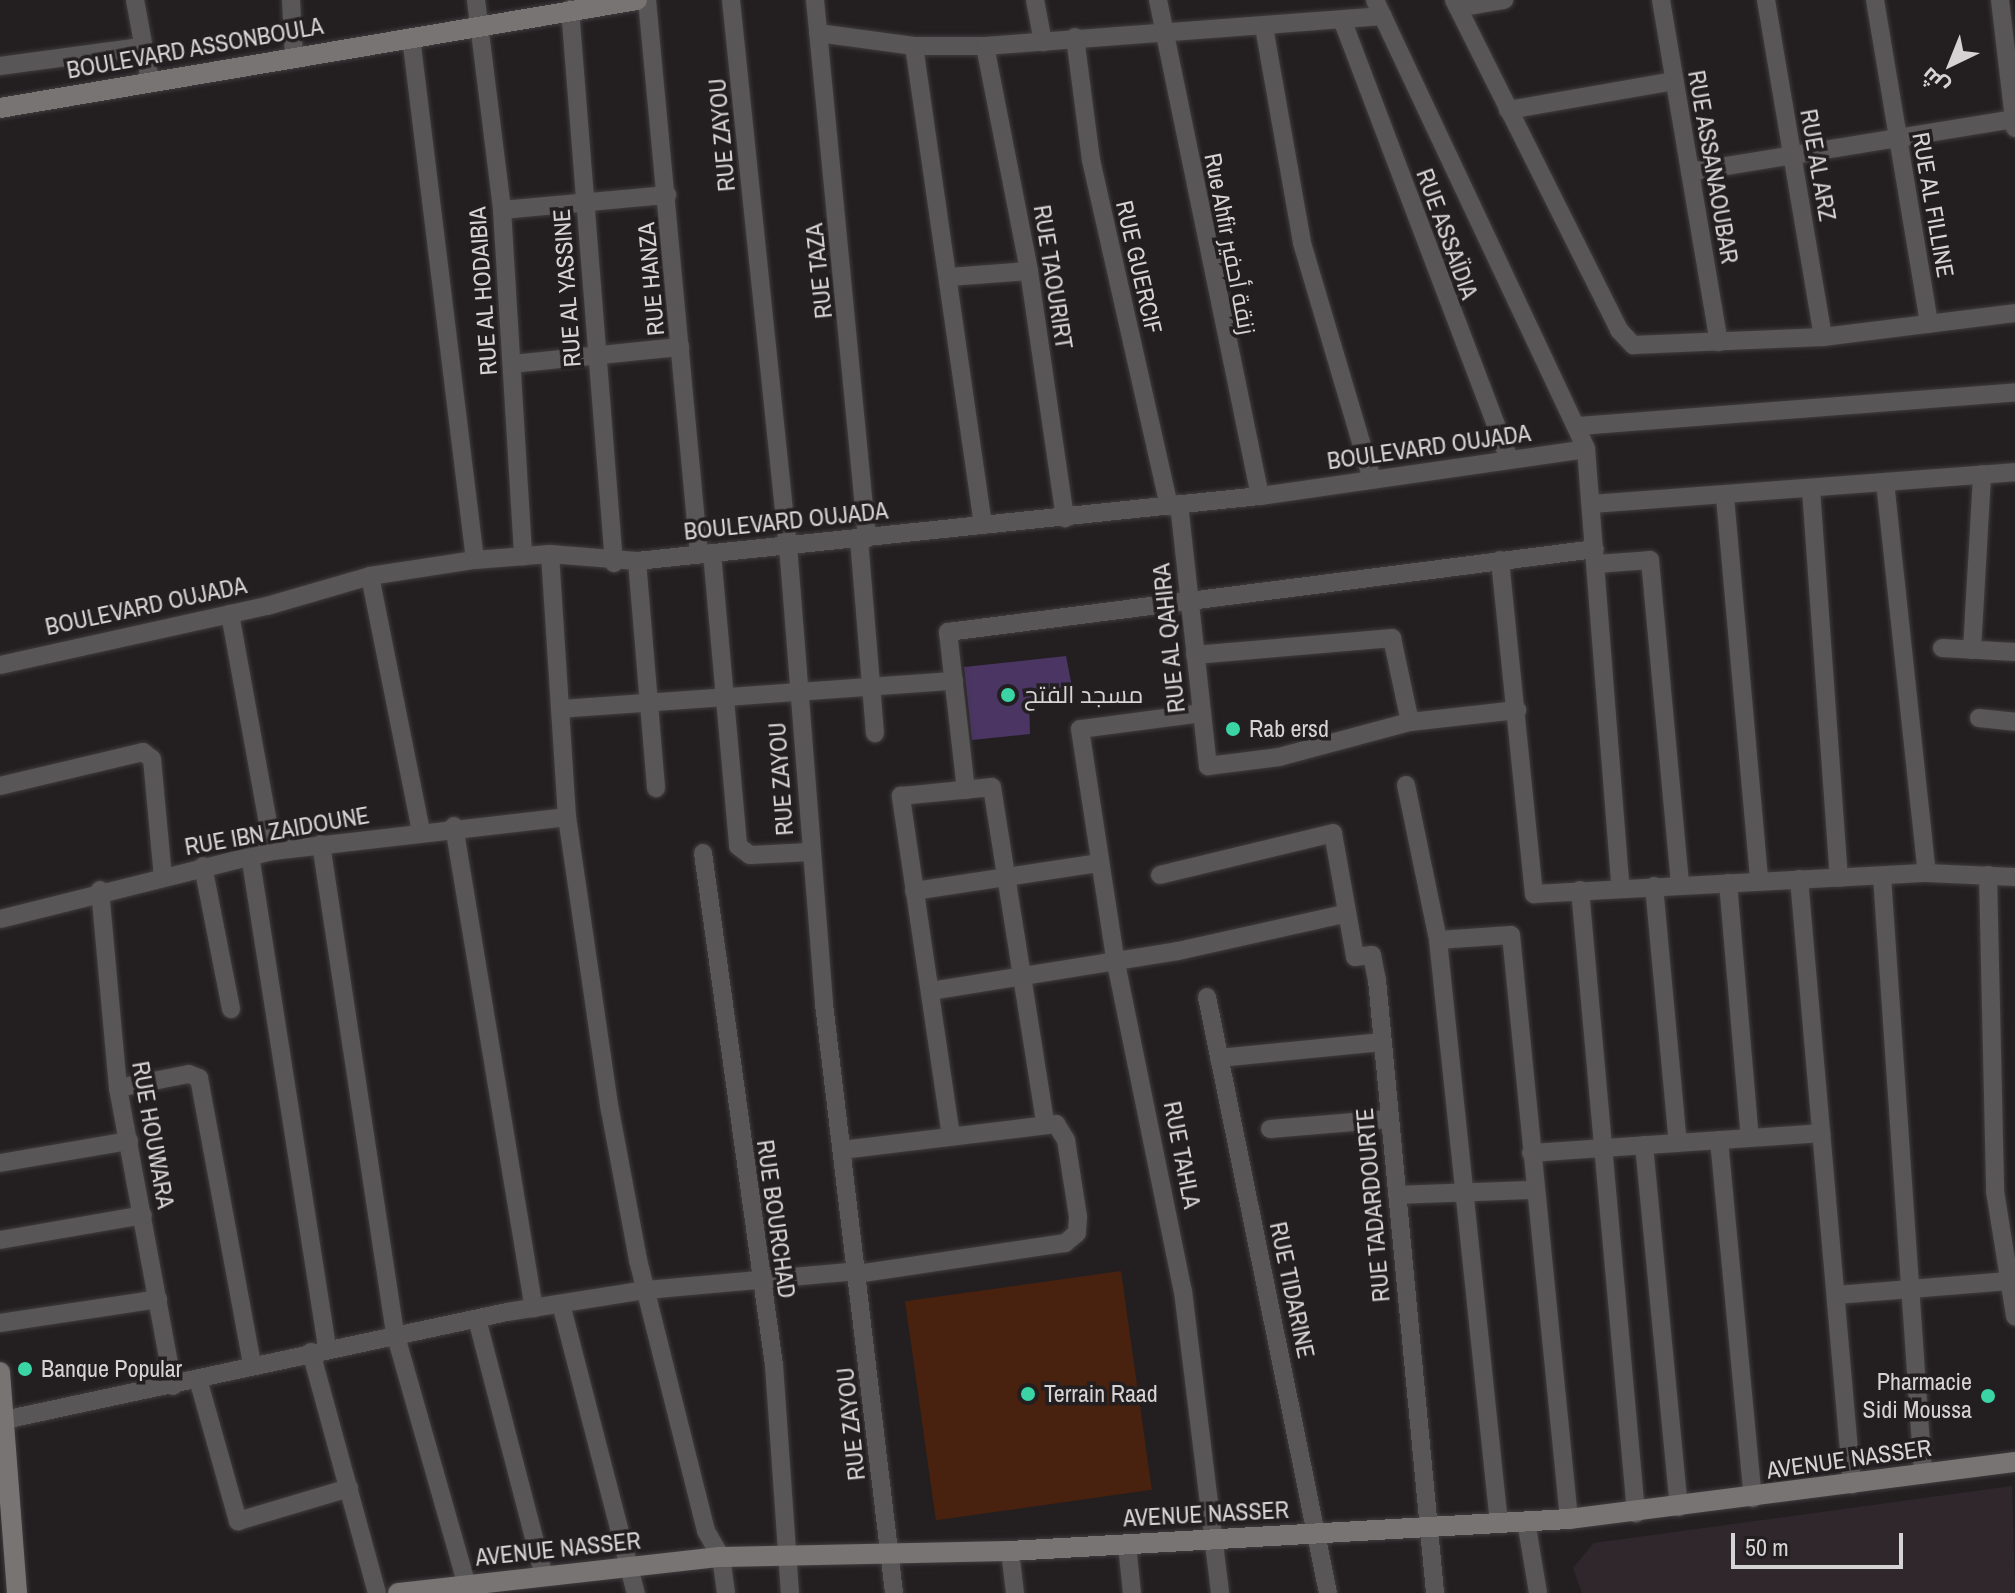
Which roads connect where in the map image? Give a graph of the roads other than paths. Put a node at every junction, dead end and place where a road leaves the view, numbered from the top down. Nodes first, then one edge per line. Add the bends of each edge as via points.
1 (135, 0) edge
2 (291, 0) edge
3 (476, 0) edge
4 (637, 0) edge
5 (647, 0) edge
6 (731, 0) edge
7 (815, 0) edge
8 (1035, 0) edge
9 (1158, 0) edge
10 (1504, 0) edge
11 (1661, 0) edge
12 (1766, 0) edge
13 (1875, 0) edge
14 (2000, 0) edge
15 (1456, 4) edge
16 (1379, 8) edge
17 (570, 9) junction
18 (1343, 22) junction
19 (480, 24) junction
20 (1264, 27) junction
21 (818, 33) junction
22 (1167, 34) junction
23 (411, 37) junction
24 (1075, 37) junction
25 (1043, 42) junction
26 (914, 46) junction
27 (985, 46) junction
28 (141, 47) junction
29 (2011, 54) edge
30 (294, 57) junction
31 (0, 66) edge
32 (150, 81) junction
33 (1674, 81) junction
34 (0, 108) edge
35 (1508, 110) junction
36 (2014, 124) edge
37 (1897, 140) junction
38 (1791, 156) junction
39 (1690, 172) junction
40 (667, 195) junction
41 (585, 199) junction
42 (502, 210) junction
43 (1029, 271) junction
44 (949, 277) junction
45 (2015, 313) edge
46 (1929, 324) junction
47 (1823, 337) junction
48 (1719, 342) junction
49 (680, 347) junction
50 (596, 354) junction
51 (512, 364) junction
52 (2015, 392) edge
53 (1578, 426) junction
54 (1586, 449) junction
55 (1509, 460) junction
56 (2015, 472) edge
57 (1982, 474) junction
58 (1372, 479) junction
59 (1885, 482) junction
60 (1811, 489) junction
61 (1260, 496) junction
62 (1725, 497) junction
63 (1591, 504) junction
64 (1174, 505) junction
65 (1065, 518) junction
66 (983, 525) junction
67 (863, 538) junction
68 (783, 545) junction
69 (550, 554) junction
70 (706, 554) junction
71 (523, 556) junction
72 (1595, 557) junction
73 (475, 560) junction
74 (1500, 560) junction
75 (637, 561) junction
76 (614, 563) junction
77 (370, 576) junction
78 (1189, 602) junction
79 (230, 614) junction
80 (1942, 648) dead end
81 (1972, 650) junction
82 (2015, 652) edge
83 (1195, 655) junction
84 (0, 665) edge
85 (954, 681) junction
86 (873, 691) junction
87 (799, 697) junction
88 (724, 699) junction
89 (649, 706) junction
90 (560, 709) junction
91 (1517, 710) junction
92 (1202, 713) junction
93 (1979, 718) dead end
94 (1410, 722) junction
95 (2015, 722) edge
96 (875, 733) dead end
97 (1406, 785) dead end
98 (0, 786) edge
99 (656, 788) dead end
100 (966, 790) junction
101 (567, 817) junction
102 (454, 826) junction
103 (421, 831) junction
104 (321, 844) junction
105 (273, 851) junction
106 (811, 852) junction
107 (703, 853) dead end
108 (250, 855) junction
109 (1099, 863) junction
110 (203, 866) junction
111 (1927, 873) junction
112 (1160, 875) dead end
113 (1988, 875) junction
114 (1882, 876) junction
115 (163, 877) junction
116 (2015, 877) edge
117 (1839, 878) junction
118 (1799, 879) junction
119 (1005, 880) junction
120 (1759, 881) junction
121 (1728, 883) junction
122 (1680, 885) junction
123 (1654, 886) junction
124 (1621, 889) junction
125 (100, 890) junction
126 (1580, 890) junction
127 (914, 891) junction
128 (1344, 914) junction
129 (0, 919) edge
130 (1438, 940) junction
131 (1116, 963) junction
132 (1022, 979) junction
133 (931, 991) junction
134 (1207, 997) dead end
135 (231, 1009) dead end
136 (1382, 1042) junction
137 (1219, 1058) junction
138 (118, 1088) junction
139 (1390, 1119) junction
140 (1045, 1122) junction
141 (1270, 1129) dead end
142 (1821, 1133) junction
143 (951, 1136) junction
144 (1750, 1138) junction
145 (1719, 1140) junction
146 (129, 1141) junction
147 (1678, 1143) junction
148 (1644, 1145) junction
149 (1602, 1149) junction
150 (842, 1150) junction
151 (1531, 1153) junction
152 (0, 1163) edge
153 (1535, 1190) junction
154 (1464, 1193) junction
155 (1397, 1195) junction
156 (143, 1215) junction
157 (0, 1240) edge
158 (858, 1272) junction
159 (758, 1277) junction
160 (2009, 1281) junction
161 (1912, 1289) junction
162 (646, 1290) junction
163 (1836, 1295) junction
164 (158, 1299) junction
165 (561, 1304) junction
166 (534, 1308) junction
167 (2015, 1316) edge
168 (477, 1319) junction
169 (0, 1323) edge
170 (395, 1333) junction
171 (319, 1350) junction
172 (252, 1365) junction
173 (0, 1372) edge
174 (198, 1379) junction
175 (173, 1386) junction
176 (3, 1425) edge
177 (2014, 1462) edge
178 (2015, 1470) edge
179 (1923, 1475) junction
180 (1852, 1485) junction
181 (349, 1488) junction
182 (1753, 1498) junction
183 (1679, 1507) junction
184 (1636, 1513) junction
185 (1569, 1519) junction
186 (1526, 1521) junction
187 (1499, 1523) junction
188 (1425, 1529) junction
189 (1318, 1534) junction
190 (1218, 1540) junction
191 (1127, 1545) junction
192 (1010, 1551) junction
193 (889, 1554) junction
194 (788, 1556) junction
195 (721, 1557) junction
196 (629, 1566) junction
197 (544, 1576) junction
198 (467, 1585) junction
199 (517, 1587) edge
200 (17, 1593) edge
201 (377, 1593) edge
202 (398, 1593) edge
203 (636, 1593) edge
204 (726, 1593) edge
205 (790, 1593) edge
206 (894, 1593) edge
207 (1015, 1593) edge
208 (1132, 1593) edge
209 (1220, 1593) edge
210 (1328, 1593) edge
211 (1435, 1593) edge
212 (1538, 1593) edge

1 - 28 street
2 - 30 street
3 - 19 street, RUE AL HODAIBIA
4 - 17 street, BOULEVARD ASSONBOULA
5 - 40 street, RUE HANZA
6 - 68 street, RUE ZAYOU
7 - 21 street, RUE TAZA
8 - 25 street
9 - 22 street, Rue Ahfir زنقة أحفير
10 - 15 street
11 - 33 street, RUE ASSANAOUBAR
12 - 38 street, RUE AL ARZ
13 - 37 street, RUE AL FILLINE
14 - 29 street
15 - 35 street
16 - 18 street
16 - 53 street
17 - 19 street, BOULEVARD ASSONBOULA
17 - 41 street, RUE AL YASSINE
18 - 20 street
18 - 55 street, RUE ASSAÏDIA
19 - 23 street, BOULEVARD ASSONBOULA
19 - 42 street, RUE AL HODAIBIA
20 - 22 street
20 - 58 street via 1302,243
21 - 26 street
21 - 67 street, RUE TAZA
22 - 24 street
22 - 61 street, Rue Ahfir زنقة أحفير
23 - 30 street, BOULEVARD ASSONBOULA
23 - 73 street
24 - 25 street
24 - 64 street, RUE GUERCIF via 1091,160
25 - 27 street
26 - 27 street
26 - 44 street
27 - 43 street, RUE TAOURIRT
28 - 31 street
28 - 32 street
29 - 36 street
30 - 32 street, BOULEVARD ASSONBOULA
32 - 34 street, BOULEVARD ASSONBOULA
33 - 35 street
33 - 39 street, RUE ASSANAOUBAR
35 - 48 street via 1626,341 1642,348
36 - 37 street
37 - 38 street
37 - 46 street, RUE AL FILLINE
38 - 39 street
38 - 47 street, RUE AL ARZ
39 - 48 street, RUE ASSANAOUBAR
40 - 41 street
40 - 49 street, RUE HANZA
41 - 42 street
41 - 50 street, RUE AL YASSINE
42 - 51 street, RUE AL HODAIBIA
43 - 44 street
43 - 65 street, RUE TAOURIRT
44 - 66 street
45 - 46 street
46 - 47 street
47 - 48 street
49 - 50 street
49 - 70 street, RUE HANZA
50 - 51 street
50 - 76 street, RUE AL YASSINE
51 - 71 street, RUE AL HODAIBIA
52 - 53 street
53 - 54 street
54 - 55 street, BOULEVARD OUJADA
54 - 63 street
55 - 58 street, BOULEVARD OUJADA
56 - 57 street
57 - 59 street
57 - 81 street
58 - 61 street, BOULEVARD OUJADA
59 - 60 street
59 - 111 street
60 - 62 street
60 - 117 street
61 - 64 street, BOULEVARD OUJADA
62 - 63 street
62 - 120 street
63 - 72 street
64 - 65 street, BOULEVARD OUJADA
64 - 78 street, RUE AL QAHIRA
65 - 66 street, BOULEVARD OUJADA
66 - 67 street, BOULEVARD OUJADA
67 - 68 street, BOULEVARD OUJADA
67 - 86 street, RUE TAZA
68 - 70 street, BOULEVARD OUJADA
68 - 87 street, RUE ZAYOU
69 - 71 street, BOULEVARD OUJADA
69 - 76 street, BOULEVARD OUJADA
69 - 90 street
70 - 75 street, BOULEVARD OUJADA
70 - 88 street, RUE HANZA
71 - 73 street, BOULEVARD OUJADA
72 - 74 street
72 - 122 street via 1650,560
72 - 124 street
73 - 77 street, BOULEVARD OUJADA
74 - 78 street
74 - 91 street
75 - 76 street, BOULEVARD OUJADA
75 - 89 street
77 - 79 street, BOULEVARD OUJADA
77 - 103 street
78 - 83 street, RUE AL QAHIRA
78 - 85 street via 948,632
79 - 84 street, BOULEVARD OUJADA
79 - 105 street
80 - 81 street
81 - 82 street
83 - 92 street, RUE AL QAHIRA
83 - 94 street via 1392,638
85 - 86 street
85 - 100 street
86 - 87 street
86 - 96 street, RUE TAZA
87 - 88 street
87 - 106 street, RUE ZAYOU
88 - 89 street
88 - 106 street, RUE HANZA via 738,846 750,855
89 - 90 street
89 - 99 street
90 - 101 street
91 - 94 street
91 - 126 street via 1534,894
92 - 94 street, RUE AL QAHIRA via 1208,766 1279,757
92 - 109 street, RUE TAHLA via 1080,729
93 - 95 street
97 - 130 street
98 - 115 street via 143,752 152,759
100 - 119 street via 992,787
100 - 127 street via 901,796
101 - 102 street, RUE IBN ZAIDOUNE
101 - 162 street via 610,1110
102 - 103 street, RUE IBN ZAIDOUNE
102 - 166 street
103 - 104 street, RUE IBN ZAIDOUNE
104 - 105 street, RUE IBN ZAIDOUNE
104 - 170 street
105 - 108 street, RUE IBN ZAIDOUNE
106 - 150 street, RUE ZAYOU
107 - 159 street, RUE BOURCHAD
108 - 110 street, RUE IBN ZAIDOUNE
108 - 171 street
109 - 119 street
109 - 131 street, RUE TAHLA
110 - 115 street, RUE IBN ZAIDOUNE
110 - 135 street
111 - 113 street
111 - 114 street
112 - 128 street, RUE TADARDOURTE via 1333,833
113 - 116 street
113 - 160 street via 1990,1106
114 - 117 street
114 - 161 street
115 - 125 street, RUE IBN ZAIDOUNE
117 - 118 street
118 - 120 street
118 - 142 street
119 - 127 street
119 - 132 street
120 - 121 street
121 - 122 street
121 - 144 street
122 - 123 street
123 - 124 street
123 - 147 street
124 - 126 street
125 - 129 street, RUE IBN ZAIDOUNE
125 - 138 street, RUE HOUWARA
126 - 149 street
127 - 133 street
128 - 131 street
128 - 136 street, RUE TADARDOURTE via 1355,957 1372,955
130 - 151 street via 1511,935
130 - 154 street
131 - 132 street
131 - 190 street, RUE TAHLA via 1183,1291
132 - 133 street
132 - 140 street
133 - 143 street
134 - 137 street, RUE TIDARINE
136 - 137 street
136 - 139 street, RUE TADARDOURTE
137 - 189 street, RUE TIDARINE
138 - 146 street, RUE HOUWARA
138 - 172 street via 189,1074 199,1078
139 - 141 street
139 - 155 street, RUE TADARDOURTE
140 - 143 street
140 - 158 street via 1061,1127 1066,1140 1078,1217 1073,1238
142 - 144 street
142 - 163 street
143 - 150 street
144 - 145 street
145 - 147 street
145 - 182 street
146 - 152 street
146 - 156 street, RUE HOUWARA
147 - 148 street
148 - 149 street
148 - 183 street
149 - 151 street
149 - 184 street
150 - 158 street, RUE ZAYOU
151 - 153 street
153 - 154 street
153 - 185 street
154 - 155 street
154 - 187 street
155 - 188 street, RUE TADARDOURTE
156 - 157 street
156 - 164 street, RUE HOUWARA
158 - 159 street
158 - 193 street, RUE ZAYOU
159 - 162 street
159 - 194 street, RUE BOURCHAD via 774,1365
160 - 161 street
160 - 167 street
161 - 163 street
161 - 179 street
162 - 165 street
162 - 195 street via 706,1531
163 - 180 street
164 - 169 street
164 - 175 street, RUE HOUWARA
165 - 166 street
165 - 196 street
166 - 168 street
168 - 170 street
168 - 197 street
170 - 171 street
170 - 198 street
171 - 172 street
171 - 181 street
172 - 174 street
173 - 176 street
174 - 175 street
174 - 181 street via 238,1521
175 - 176 street
176 - 200 street
177 - 178 street
177 - 179 street, AVENUE NASSER
179 - 180 street, AVENUE NASSER
180 - 182 street, AVENUE NASSER
181 - 201 street
182 - 183 street, AVENUE NASSER
183 - 184 street, AVENUE NASSER
184 - 185 street, AVENUE NASSER
185 - 186 street, AVENUE NASSER
186 - 187 street, AVENUE NASSER
186 - 212 street
187 - 188 street, AVENUE NASSER
188 - 189 street, AVENUE NASSER
188 - 211 street, RUE TADARDOURTE
189 - 190 street, AVENUE NASSER
189 - 210 street, RUE TIDARINE
190 - 191 street, AVENUE NASSER
190 - 209 street, RUE TAHLA
191 - 192 street, AVENUE NASSER
191 - 208 street
192 - 193 street, AVENUE NASSER
192 - 207 street
193 - 194 street, AVENUE NASSER
193 - 206 street, RUE ZAYOU
194 - 195 street, AVENUE NASSER
194 - 205 street, RUE BOURCHAD
195 - 196 street, AVENUE NASSER
195 - 204 street
196 - 197 street, AVENUE NASSER
196 - 203 street
197 - 199 street, AVENUE NASSER
198 - 199 street, AVENUE NASSER
198 - 202 street, AVENUE NASSER

